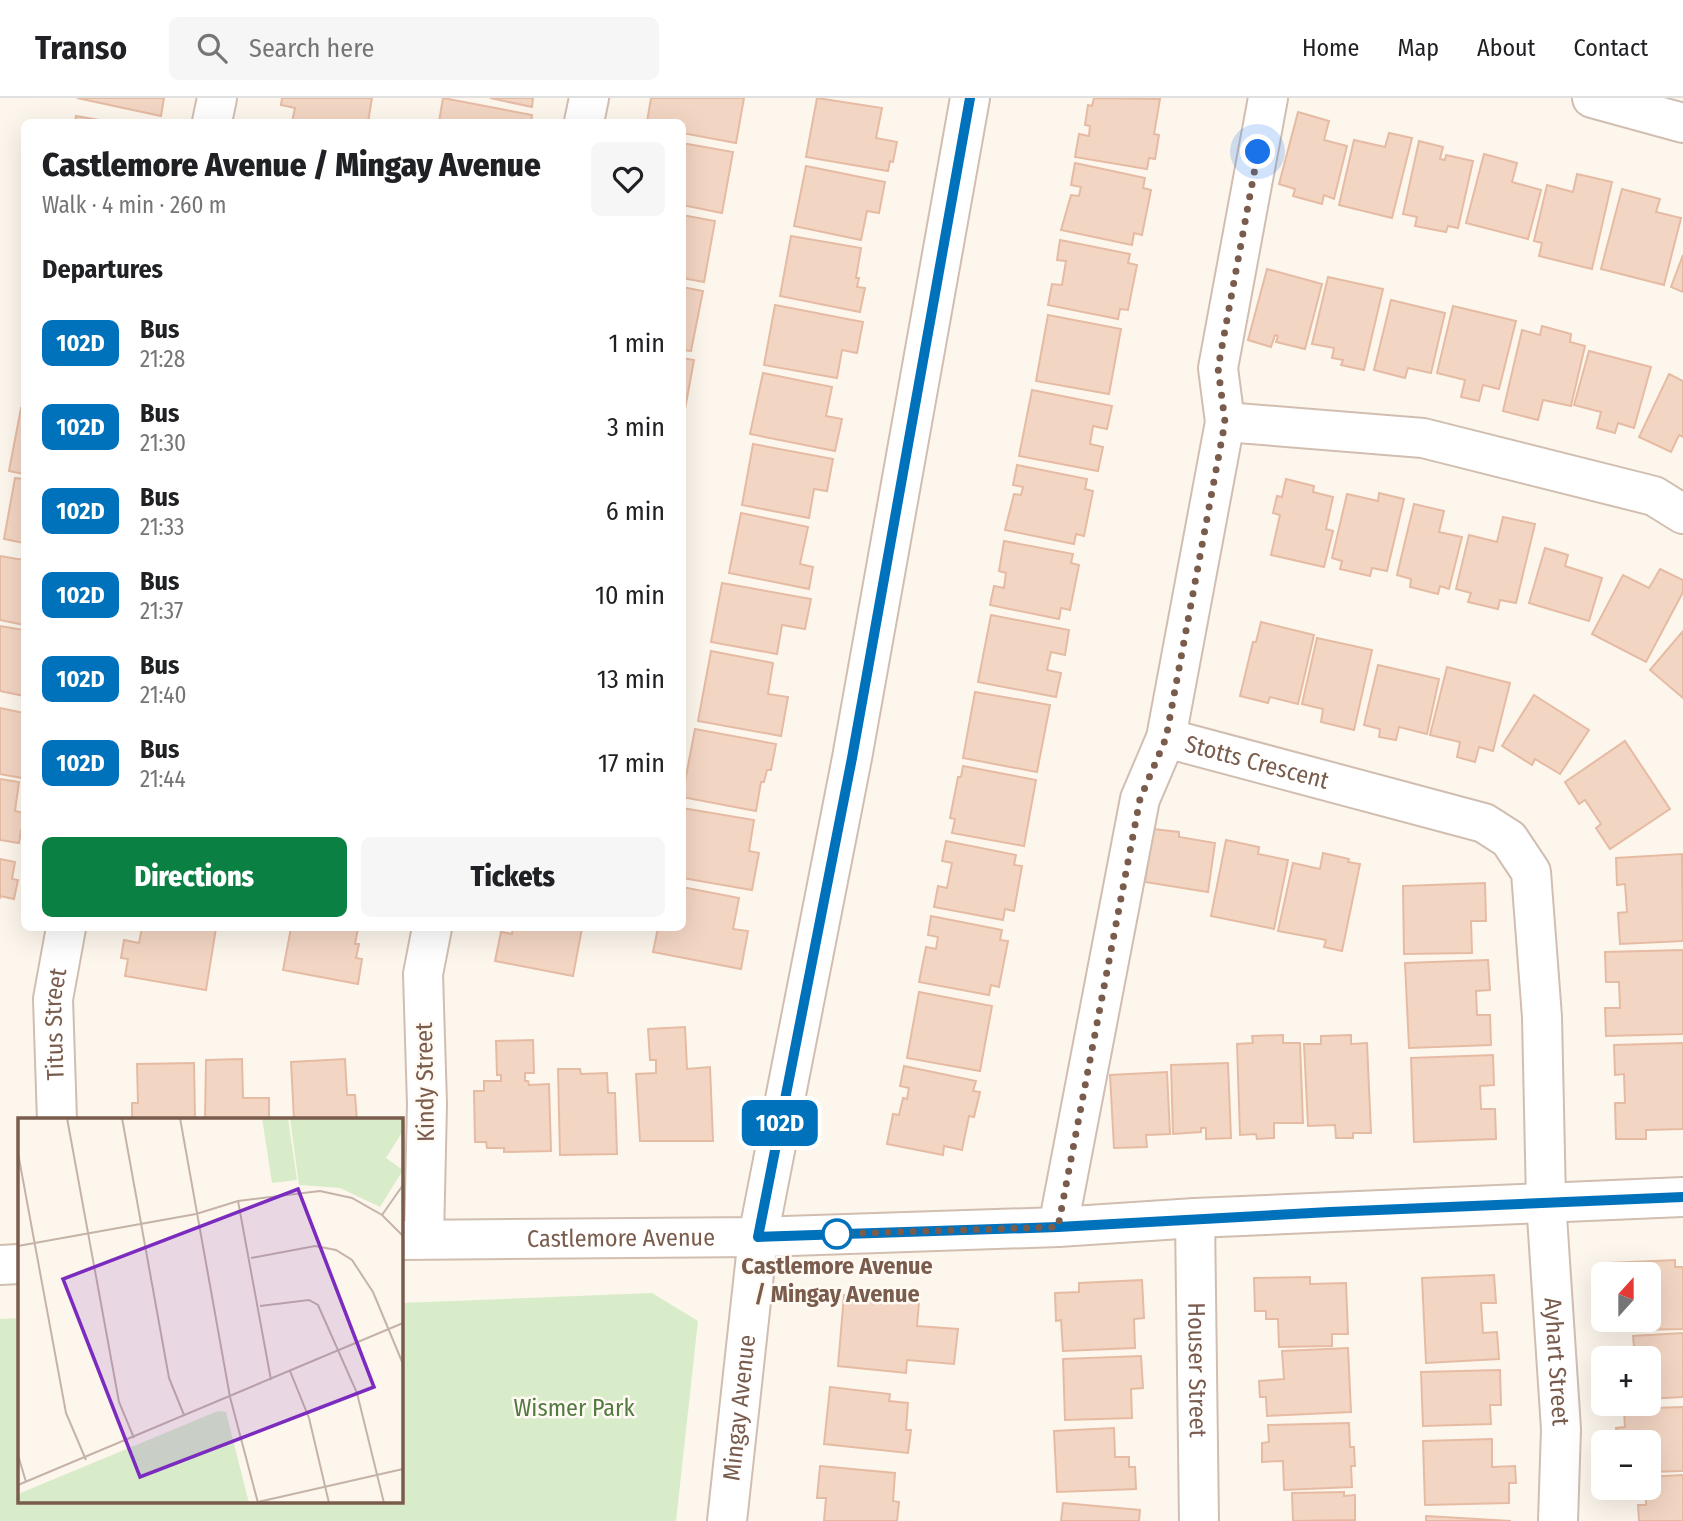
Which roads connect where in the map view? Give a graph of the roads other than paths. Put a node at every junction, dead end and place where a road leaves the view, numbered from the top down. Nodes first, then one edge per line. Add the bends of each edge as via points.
1 (217, 98) edge
2 (589, 98) edge
3 (970, 98) edge
4 (1268, 98) edge
5 (1592, 98) edge
6 (213, 119) edge
7 (585, 119) edge
8 (1683, 123) edge
9 (1225, 422) junction
10 (1683, 514) edge
11 (1166, 738) junction
12 (65, 931) edge
13 (431, 931) edge
14 (57, 1118) edge
15 (1683, 1197) edge
16 (1546, 1201) junction
17 (1195, 1218) junction
18 (1058, 1227) junction
19 (758, 1237) junction
20 (412, 1239) edge
21 (18, 1264) edge
22 (0, 1265) edge
23 (727, 1521) edge
24 (1199, 1521) edge
25 (1558, 1521) edge

1 - 6 street
2 - 7 street
3 - 19 street, Mingay Avenue via 852,758
4 - 9 street, Stotts Crescent via 1218,368
5 - 8 street
9 - 10 street via 1423,438 1654,496
9 - 11 street, Stotts Crescent
11 - 16 street, Stotts Crescent via 1484,823 1509,839 1531,872 1542,1017
11 - 18 street via 1140,799
12 - 14 street, Titus Street via 53,999
13 - 20 street, Kindy Street via 424,974 427,1104
15 - 16 street, Castlemore Avenue
16 - 17 street, Castlemore Avenue
16 - 25 street, Ayhart Street via 1562,1429
17 - 18 street, Castlemore Avenue
17 - 24 street, Houser Street
18 - 19 street, Castlemore Avenue
19 - 20 street, Castlemore Avenue
19 - 23 street, Mingay Avenue
21 - 22 street

